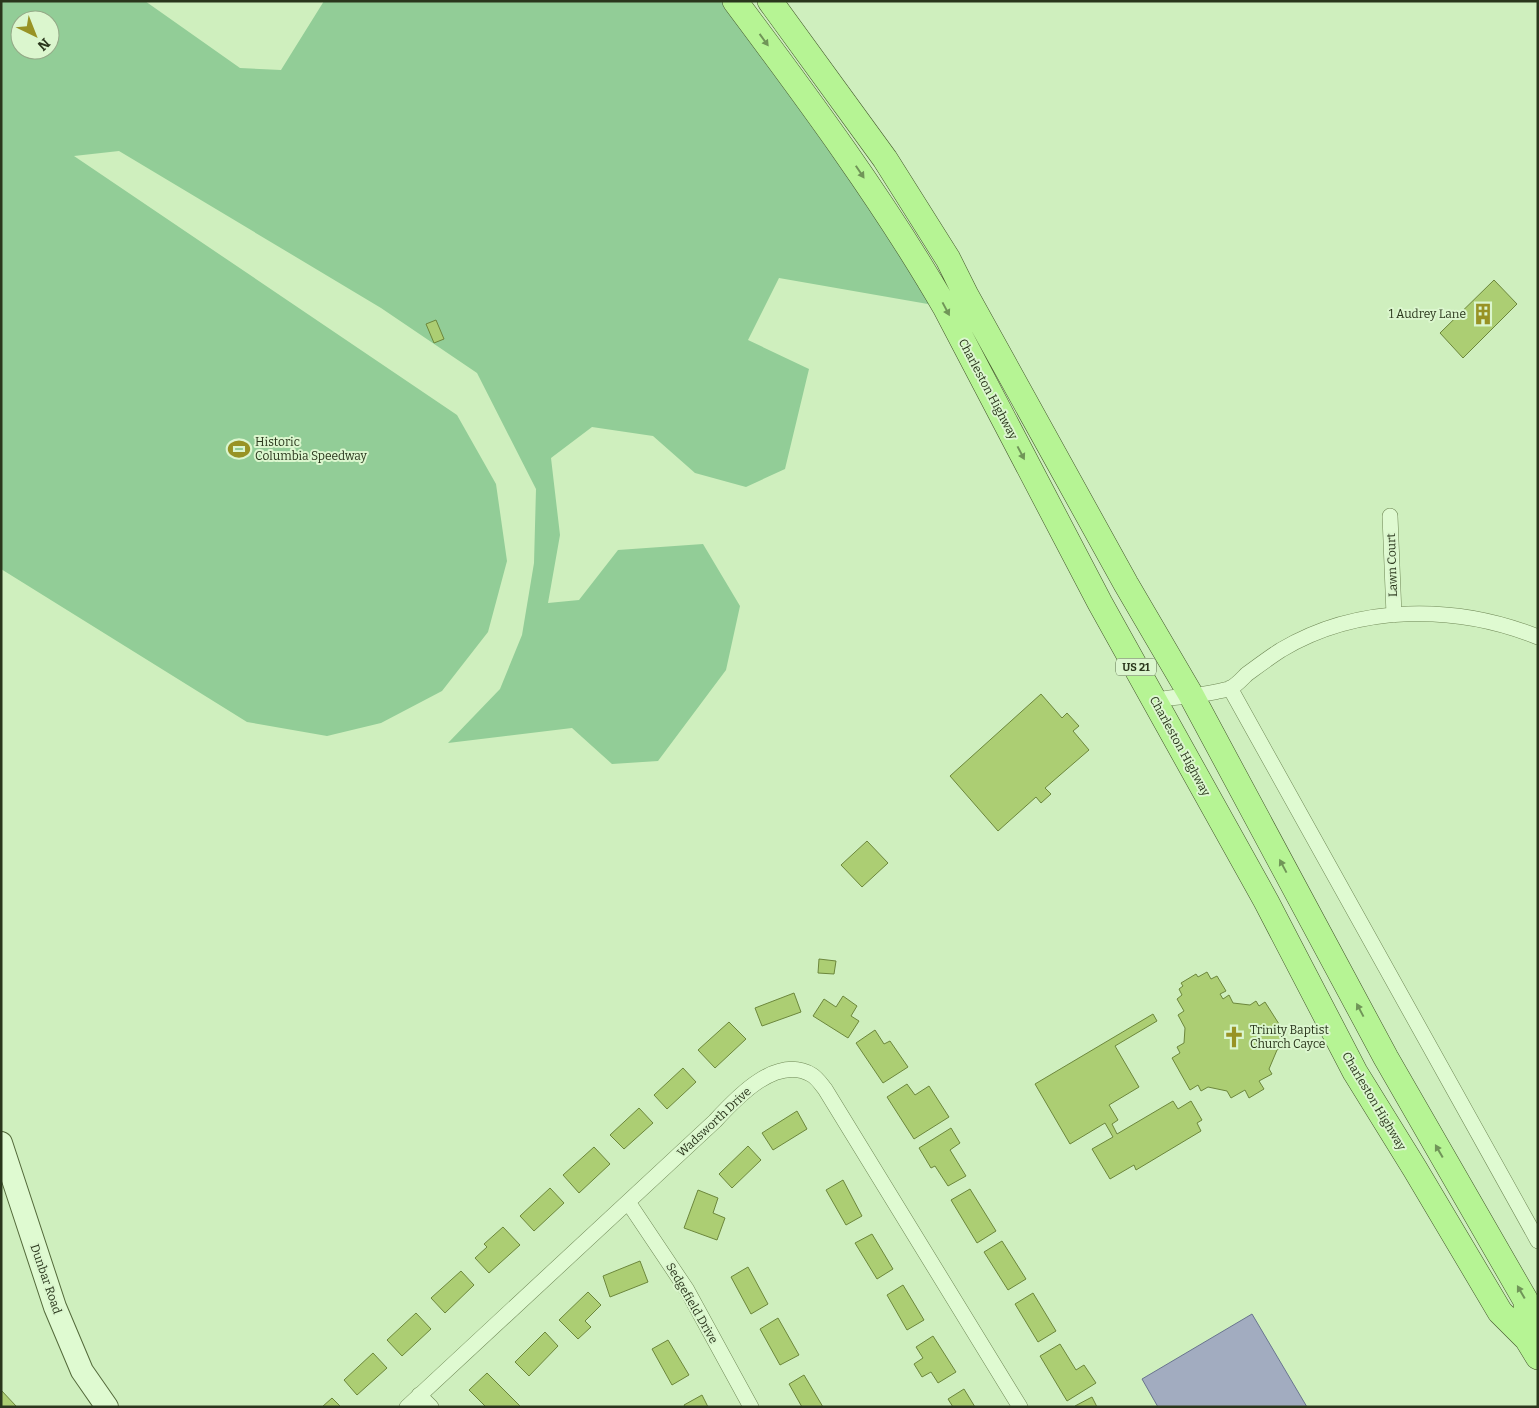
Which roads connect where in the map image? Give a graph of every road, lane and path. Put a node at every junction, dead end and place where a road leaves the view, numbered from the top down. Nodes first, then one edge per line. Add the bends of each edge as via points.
1 (735, 1) edge
2 (770, 1) edge
3 (1390, 516) dead end
4 (1394, 615) junction
5 (1538, 637) edge
6 (1230, 688) junction
7 (1191, 695) junction
8 (1155, 700) junction
9 (1, 1144) edge
10 (628, 1202) junction
11 (1538, 1241) edge
12 (1533, 1348) edge
13 (419, 1395) junction
14 (107, 1407) edge
15 (407, 1407) edge
16 (431, 1407) edge
17 (751, 1407) edge
18 (1020, 1407) edge

1 -> 8 main road, Charleston Highway / US 21 via 860,172 924,270 1100,603
2 - 7 main road, Charleston Highway / US 21 via 885,159 948,259 1126,584
3 - 4 street, Lawn Court
4 - 5 street via 1451,615 1503,625
4 - 6 street via 1343,624 1296,642
6 - 7 street
6 - 11 street
7 - 8 street
12 -> 7 main road, Charleston Highway / US 21 via 1526,1301 1386,1058
8 - 12 main road, Charleston Highway / US 21 via 1356,1072 1500,1312
9 - 14 street, Dunbar Road via 55,1308 82,1371
10 - 13 street, Wadsworth Drive
10 - 17 street, Sedgefield Drive via 687,1290
10 - 18 street, Wadsworth Drive via 748,1089 778,1071 799,1069 813,1075 825,1088
13 - 15 street, Wadsworth Drive
13 - 16 street

